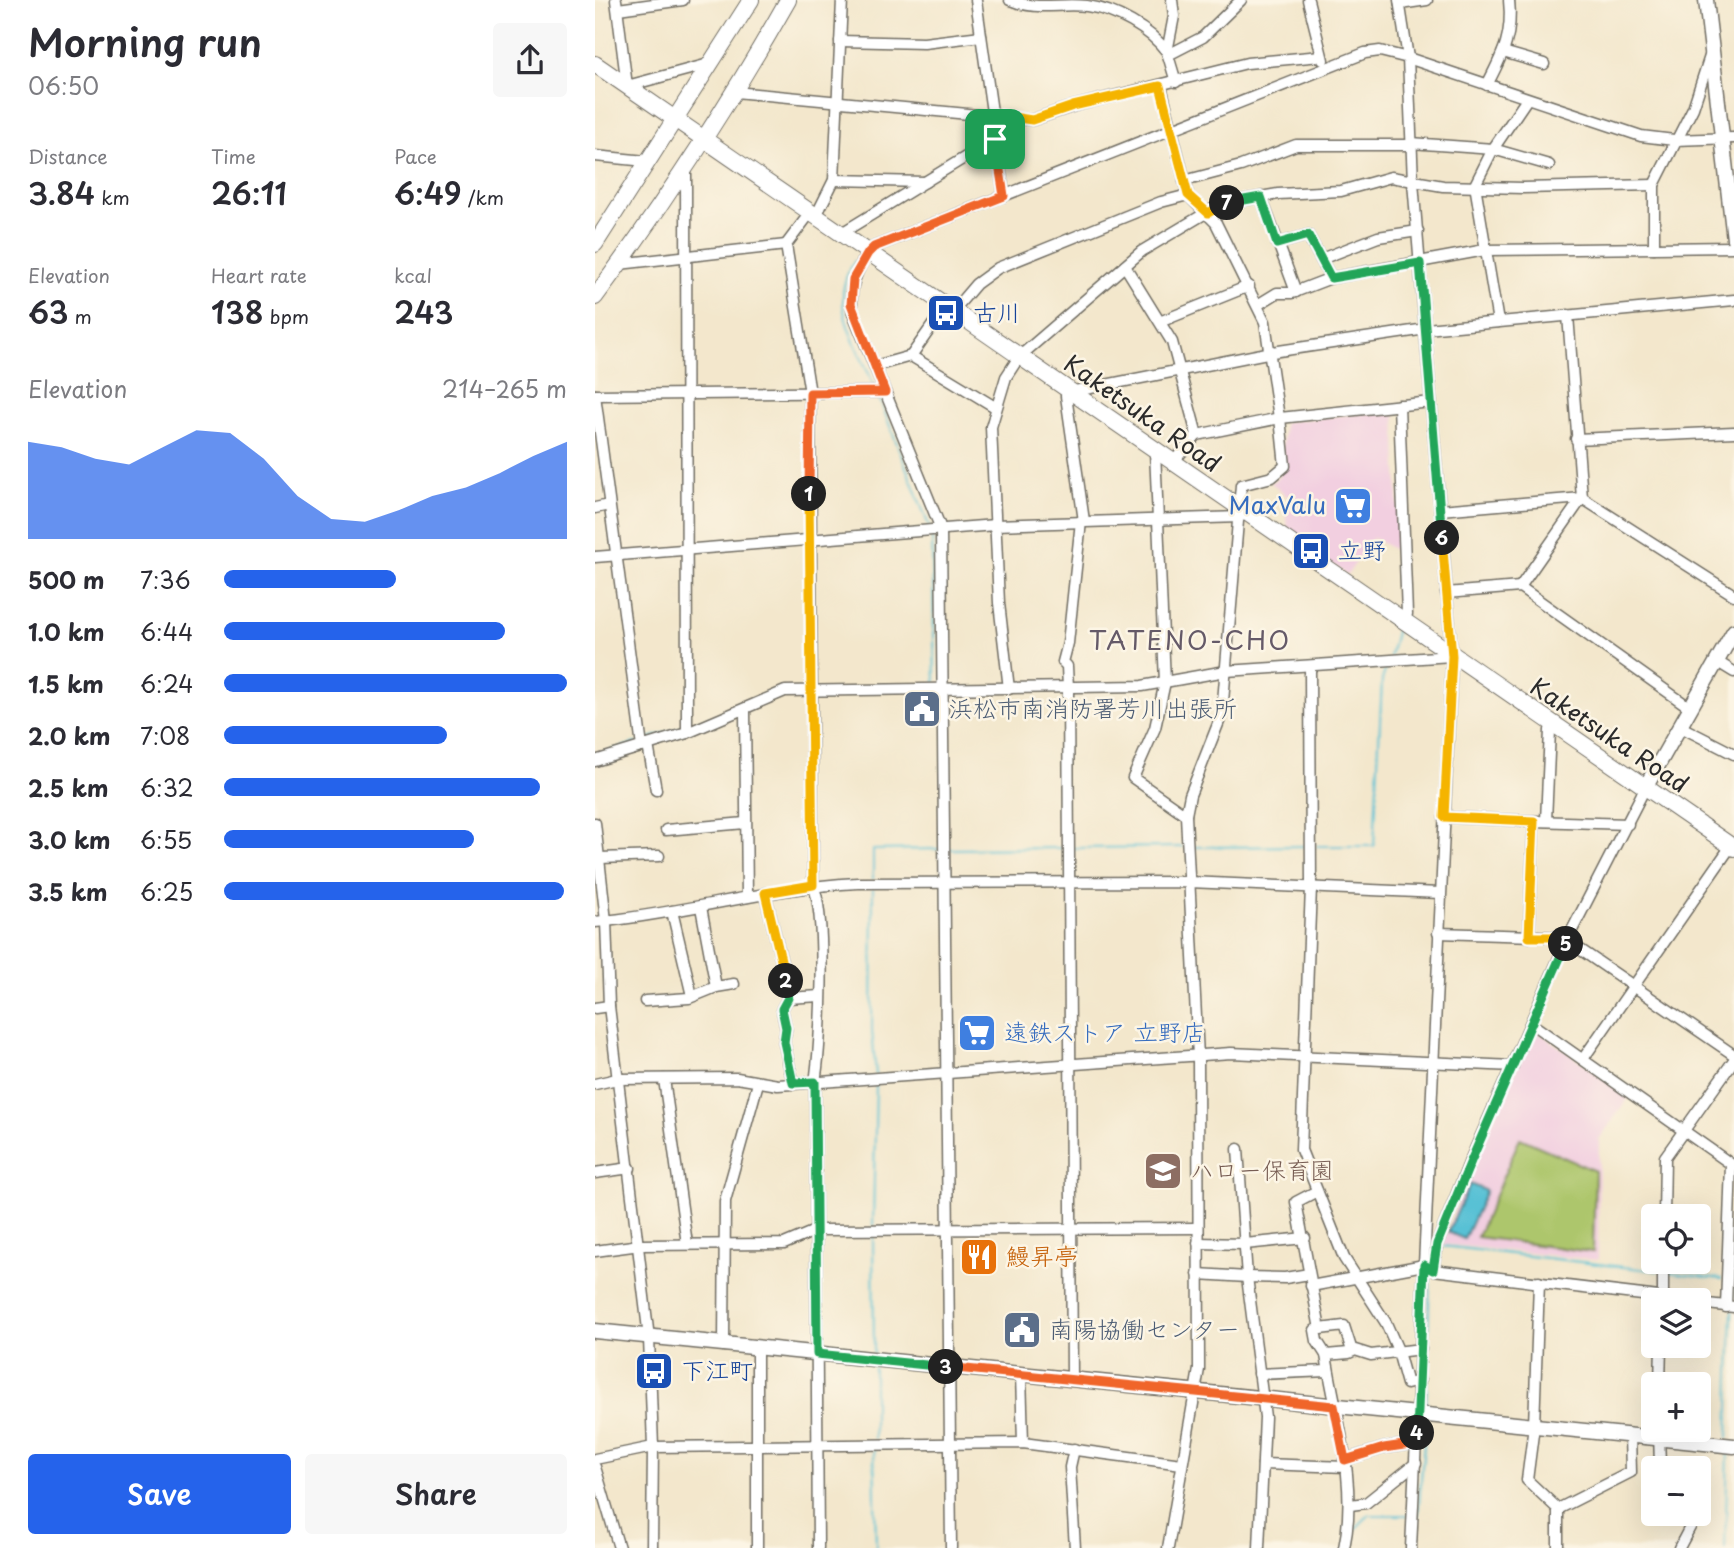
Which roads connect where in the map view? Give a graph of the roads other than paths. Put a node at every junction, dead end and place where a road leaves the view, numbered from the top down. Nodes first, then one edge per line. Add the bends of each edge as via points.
1 (683, 0) edge
2 (751, 0) edge
3 (788, 0) edge
4 (842, 0) edge
5 (976, 0) edge
6 (1010, 0) edge
7 (1172, 0) edge
8 (1241, 0) edge
9 (1308, 0) edge
10 (1427, 0) edge
11 (1509, 0) edge
12 (1706, 0) edge
13 (1400, 2) edge
14 (1063, 3) edge
15 (617, 5) edge
16 (981, 36) junction
17 (840, 41) junction
18 (1712, 51) junction
19 (1503, 52) junction
20 (1168, 54) junction
21 (1321, 57) junction
22 (1408, 58) junction
23 (595, 64) edge
24 (709, 64) junction
25 (1544, 64) dead end
26 (1328, 69) junction
27 (1176, 82) junction
28 (1486, 85) junction
29 (627, 86) junction
30 (1160, 86) junction
31 (735, 92) junction
32 (1527, 99) junction
33 (838, 100) junction
34 (992, 114) junction
35 (673, 119) junction
36 (1172, 131) junction
37 (1729, 138) edge
38 (995, 139) junction
39 (703, 140) junction
40 (1674, 140) junction
41 (1411, 144) junction
42 (1493, 149) junction
43 (595, 156) edge
44 (646, 160) junction
45 (1549, 165) dead end
46 (686, 167) junction
47 (834, 180) junction
48 (1185, 181) junction
49 (925, 182) junction
50 (1413, 182) junction
51 (1654, 185) junction
52 (1475, 186) junction
53 (1188, 195) junction
54 (1004, 196) junction
55 (1261, 197) junction
56 (1208, 213) junction
57 (813, 215) junction
58 (1417, 231) junction
59 (840, 234) junction
60 (1734, 239) edge
61 (595, 244) edge
62 (1277, 244) junction
63 (786, 245) junction
64 (1734, 247) edge
65 (1654, 248) junction
66 (1485, 250) junction
67 (868, 253) junction
68 (684, 256) junction
69 (1321, 259) junction
70 (1420, 263) junction
71 (619, 264) junction
72 (1125, 266) junction
73 (1331, 278) junction
74 (1249, 286) junction
75 (1296, 292) junction
76 (595, 297) edge
77 (1734, 300) edge
78 (1259, 304) junction
79 (949, 309) junction
80 (1568, 315) junction
81 (1162, 321) junction
82 (1498, 322) junction
83 (1426, 329) junction
84 (1272, 352) junction
85 (911, 356) junction
86 (1019, 357) junction
87 (874, 366) junction
88 (1181, 369) junction
89 (885, 392) junction
90 (1070, 392) junction
91 (810, 393) junction
92 (595, 395) edge
93 (684, 395) junction
94 (1431, 402) junction
95 (1399, 405) junction
96 (995, 407) junction
97 (1279, 418) junction
98 (1734, 432) edge
99 (1197, 435) junction
100 (1576, 439) junction
101 (1156, 451) junction
102 (1172, 463) junction
103 (1582, 498) junction
104 (609, 505) junction
105 (595, 508) edge
106 (1440, 510) junction
107 (1240, 514) junction
108 (1158, 519) junction
109 (1082, 521) junction
110 (995, 525) junction
111 (941, 528) junction
112 (809, 540) junction
113 (684, 551) junction
114 (595, 557) edge
115 (618, 557) junction
116 (1520, 587) junction
117 (1446, 593) junction
118 (1734, 595) edge
119 (1401, 621) junction
120 (1734, 631) edge
121 (1452, 656) junction
122 (1716, 661) junction
123 (1310, 667) junction
124 (1226, 671) junction
125 (1734, 671) edge
126 (1165, 682) junction
127 (811, 688) junction
128 (1068, 688) junction
129 (1009, 689) junction
130 (942, 690) junction
131 (1689, 707) junction
132 (745, 711) junction
133 (1553, 725) junction
134 (1679, 726) junction
135 (687, 733) junction
136 (645, 746) junction
137 (1734, 753) edge
138 (595, 761) edge
139 (1645, 788) junction
140 (656, 790) dead end
141 (1186, 815) junction
142 (1444, 817) junction
143 (1534, 821) junction
144 (1546, 821) junction
145 (595, 823) edge
146 (745, 823) junction
147 (1627, 824) junction
148 (666, 830) dead end
149 (1733, 847) edge
150 (659, 856) dead end
151 (600, 858) junction
152 (1069, 881) junction
153 (1189, 881) junction
154 (944, 883) junction
155 (813, 885) junction
156 (1311, 887) junction
157 (765, 893) junction
158 (1440, 893) junction
159 (747, 897) junction
160 (701, 907) junction
161 (672, 911) junction
162 (601, 921) edge
163 (1439, 933) junction
164 (1529, 937) junction
165 (1567, 940) junction
166 (734, 984) dead end
167 (716, 987) junction
168 (1634, 987) junction
169 (692, 996) junction
170 (820, 996) junction
171 (788, 998) junction
172 (645, 1001) dead end
173 (609, 1006) junction
174 (595, 1008) edge
175 (1532, 1024) junction
176 (1198, 1057) junction
177 (1734, 1058) edge
178 (1304, 1059) junction
179 (1583, 1059) junction
180 (1433, 1063) junction
181 (1070, 1065) junction
182 (1513, 1066) junction
183 (946, 1072) junction
184 (617, 1079) junction
185 (664, 1079) junction
186 (815, 1082) junction
187 (758, 1083) junction
188 (793, 1083) junction
189 (595, 1084) edge
190 (1683, 1131) junction
191 (1238, 1149) dead end
192 (630, 1168) junction
193 (595, 1173) edge
194 (1317, 1191) junction
195 (1664, 1204) edge
196 (948, 1228) junction
197 (1198, 1228) junction
198 (1072, 1229) junction
199 (817, 1230) junction
200 (1305, 1238) junction
201 (1198, 1243) junction
202 (687, 1244) junction
203 (723, 1244) junction
204 (1245, 1244) junction
205 (640, 1245) junction
206 (595, 1251) edge
207 (1429, 1267) junction
208 (1198, 1274) junction
209 (1247, 1277) junction
210 (1358, 1277) junction
211 (1310, 1280) junction
212 (1539, 1282) junction
213 (1641, 1296) edge
214 (1711, 1305) edge
215 (1730, 1307) edge
216 (1320, 1329) junction
217 (595, 1331) edge
218 (649, 1338) junction
219 (724, 1346) junction
220 (757, 1348) junction
221 (1421, 1349) junction
222 (1352, 1351) junction
223 (1398, 1351) junction
224 (817, 1354) junction
225 (1326, 1355) junction
226 (949, 1367) junction
227 (1328, 1371) junction
228 (1021, 1374) junction
229 (1259, 1374) junction
230 (1072, 1379) junction
231 (1420, 1381) junction
232 (1194, 1392) junction
233 (1264, 1399) junction
234 (1334, 1406) junction
235 (1418, 1414) junction
236 (1534, 1426) junction
237 (1630, 1435) junction
238 (1641, 1435) edge
239 (1709, 1442) edge
240 (1023, 1443) junction
241 (1417, 1443) junction
242 (818, 1444) junction
243 (949, 1445) junction
244 (1728, 1445) edge
245 (653, 1447) junction
246 (756, 1447) junction
247 (1074, 1448) junction
248 (595, 1459) edge
249 (1416, 1463) junction
250 (1182, 1464) junction
251 (1263, 1464) junction
252 (1345, 1464) junction
253 (595, 1468) edge
254 (1350, 1505) junction
255 (1558, 1509) junction
256 (1691, 1526) edge
257 (619, 1548) edge
258 (652, 1548) edge
259 (757, 1548) edge
260 (818, 1548) edge
261 (951, 1548) edge
262 (1075, 1548) edge
263 (1168, 1548) edge
264 (1259, 1548) edge
265 (1344, 1548) edge
266 (1411, 1548) edge
267 (1558, 1548) edge
268 (1679, 1548) edge

1 - 15 street
2 - 24 highway
3 - 31 highway
4 - 17 street
5 - 16 street
6 - 14 street via 1036,8
7 - 20 street
8 - 20 street via 1203,37
9 - 21 street
10 - 13 street
11 - 19 street via 1512,26
12 - 18 main road
13 - 22 street
14 - 20 street via 1111,14 1154,35
15 - 29 street
16 - 17 street via 924,43
16 - 34 street
17 - 33 street
18 - 37 main road
18 - 40 street via 1693,108
19 - 25 street
19 - 28 street
20 - 27 street
21 - 26 street
21 - 27 street via 1247,63
22 - 26 street via 1380,51 1365,53
22 - 28 street
22 - 41 street
23 - 29 highway, Kaketsuka Road
24 - 29 street
24 - 35 highway
26 - 36 street
27 - 30 street
28 - 32 street
29 - 35 highway, Kaketsuka Road
30 - 34 street via 1032,120
30 - 36 street
31 - 33 street
31 - 39 highway
32 - 40 street via 1641,136
32 - 42 street
33 - 34 street
33 - 47 street
34 - 38 street
35 - 39 highway, Kaketsuka Road
35 - 44 highway
36 - 48 street
36 - 54 street
37 - 40 street
37 - 60 main road
38 - 49 street
38 - 54 street
39 - 46 highway
39 - 57 highway, Kaketsuka Road
40 - 51 street
41 - 42 street
41 - 48 street via 1296,145
41 - 50 street
42 - 45 street
42 - 52 street
43 - 44 street
44 - 61 highway
46 - 68 street
46 - 71 highway
47 - 49 street
47 - 57 street
48 - 53 street
49 - 59 street
50 - 52 street
50 - 55 street via 1391,177 1341,191
50 - 58 street
51 - 52 street
51 - 65 street
52 - 66 street
53 - 56 street
53 - 79 street via 999,268
54 - 67 street
55 - 56 street via 1221,205
55 - 62 street
56 - 72 street
56 - 74 street
57 - 59 highway, Kaketsuka Road
57 - 63 street
58 - 69 street via 1378,237
58 - 70 street
59 - 67 highway, Kaketsuka Road
62 - 69 street via 1308,235
62 - 75 street
63 - 68 street
63 - 91 street
64 - 65 street
65 - 66 street
66 - 70 street
66 - 82 street
67 - 79 highway, Kaketsuka Road
67 - 87 street via 853,279 851,295 853,313
68 - 71 street
68 - 93 street
69 - 73 street
70 - 73 street
70 - 83 street
71 - 76 highway
72 - 81 street
72 - 86 street
73 - 75 street
74 - 78 street
74 - 81 street
75 - 78 street via 1277,293
77 - 80 street
78 - 84 street
79 - 85 street
79 - 86 highway, Kaketsuka Road
80 - 82 street
80 - 100 street
81 - 88 street
82 - 83 street
83 - 84 street
83 - 94 street
84 - 88 street
84 - 97 street
85 - 87 street
85 - 96 street
86 - 90 highway, Kaketsuka Road
86 - 96 street
87 - 89 street
88 - 90 street
88 - 99 street
89 - 91 street
89 - 111 street
90 - 101 highway, Kaketsuka Road
90 - 109 street via 1066,396
91 - 93 street
91 - 112 street
92 - 93 street
92 - 104 street
93 - 113 street
94 - 95 street
94 - 106 street
95 - 97 street
95 - 119 street via 1407,614
96 - 110 street via 991,427
97 - 99 street
97 - 107 street via 1285,466 1272,477 1241,485
98 - 100 street
99 - 102 street
100 - 103 street
101 - 102 highway, Kaketsuka Road
101 - 108 street
102 - 107 highway, Kaketsuka Road
103 - 106 street
103 - 116 street
103 - 118 street
104 - 105 street
104 - 115 street
106 - 117 street
107 - 108 street
107 - 119 highway, Kaketsuka Road
107 - 124 street
108 - 109 street
108 - 126 street
109 - 110 street
109 - 128 street via 1063,662
110 - 111 street
110 - 129 street
111 - 112 street
111 - 130 street
112 - 113 street
112 - 127 street
113 - 115 street
113 - 135 street
114 - 115 street
115 - 136 street
116 - 117 street
116 - 131 street
117 - 121 street
119 - 121 highway, Kaketsuka Road
120 - 122 main road
121 - 123 street
121 - 133 highway, Kaketsuka Road
121 - 142 street
122 - 125 street
122 - 131 main road
123 - 124 street
123 - 156 street
124 - 126 street
124 - 141 street via 1222,714
126 - 128 street
126 - 141 street via 1155,728 1133,778
127 - 130 street
127 - 132 street via 785,691
127 - 155 street
128 - 129 street
128 - 152 street
129 - 130 street
130 - 154 street
131 - 134 main road
132 - 135 street
132 - 146 street
133 - 139 highway, Kaketsuka Road
133 - 144 street
134 - 137 street
134 - 139 main road
135 - 136 street
136 - 138 street
136 - 140 street
139 - 147 street
139 - 149 highway, Kaketsuka Road
141 - 153 street
142 - 143 street
142 - 158 street
143 - 144 street
143 - 164 street
144 - 147 street
145 - 151 street
146 - 148 street
146 - 159 street
147 - 165 street
149 - 168 street
150 - 151 street
151 - 162 street
152 - 153 street
152 - 154 street
152 - 181 street
153 - 156 street
153 - 176 street
154 - 155 street
154 - 183 street
155 - 157 street
155 - 170 street
156 - 158 street
156 - 178 street
157 - 159 street
157 - 171 street
158 - 163 street
159 - 160 street
160 - 161 street
160 - 167 street
161 - 162 street
161 - 169 street
162 - 173 street
163 - 164 street
163 - 180 street
164 - 165 street
165 - 168 street
165 - 175 street
166 - 167 street
167 - 169 street
168 - 177 street
168 - 179 street
169 - 172 street
170 - 171 street
170 - 186 street via 821,1046
171 - 188 street via 782,1009
173 - 174 street
173 - 184 street
175 - 179 street
175 - 182 street
176 - 178 street via 1231,1053
176 - 181 street
176 - 197 street
177 - 190 street
178 - 180 street
178 - 194 street via 1301,1150
179 - 190 street
180 - 182 street
180 - 207 street
181 - 183 street
181 - 198 street
182 - 207 street
183 - 186 street
183 - 196 street
184 - 185 street
184 - 189 street
184 - 192 street
185 - 187 street via 737,1078
185 - 202 street
186 - 188 street
186 - 199 street
187 - 188 street
187 - 203 street via 730,1177
190 - 195 street via 1665,1157
190 - 215 street via 1731,1164
191 - 204 street
192 - 193 street
192 - 205 street
194 - 200 street via 1296,1202
194 - 210 street via 1344,1258
196 - 198 street
196 - 199 street
196 - 226 street
197 - 198 street
197 - 201 street
198 - 230 street
199 - 203 street via 784,1244
199 - 224 street
200 - 204 street
200 - 211 street
201 - 204 street
201 - 208 street
202 - 203 street
202 - 205 street
203 - 219 street
204 - 209 street
205 - 206 street
205 - 218 street
207 - 210 street
207 - 212 street
207 - 221 street
208 - 209 street
208 - 232 street via 1199,1369
209 - 211 street
209 - 229 street
210 - 211 street
210 - 223 street
211 - 216 street
212 - 213 street
212 - 236 street
214 - 215 street
216 - 222 street via 1344,1326
216 - 225 street via 1315,1330 1317,1341
217 - 218 main road
218 - 219 main road
218 - 245 street
219 - 220 main road
220 - 224 main road
220 - 246 street
221 - 223 street
221 - 231 street
222 - 223 street via 1371,1355
222 - 225 street
223 - 231 street via 1407,1384
224 - 226 main road
224 - 242 street
225 - 227 street
226 - 228 main road
226 - 243 street
227 - 229 street
227 - 234 street
228 - 230 main road
228 - 240 street
229 - 233 street
230 - 232 main road
231 - 235 street
232 - 233 main road
232 - 250 street
233 - 234 main road
233 - 251 street
234 - 235 main road
234 - 252 street
235 - 236 main road
235 - 241 street
236 - 237 main road
236 - 255 street via 1527,1480
237 - 238 main road
237 - 255 street via 1631,1472
239 - 244 main road
240 - 243 street
240 - 247 street
241 - 249 street
241 - 252 street via 1384,1448
242 - 243 street
242 - 246 street
242 - 260 street
243 - 261 street
245 - 246 street
245 - 248 street
245 - 258 street
246 - 259 street
247 - 250 street
247 - 262 street via 1069,1467
249 - 254 street via 1366,1503
249 - 266 street
250 - 263 street
251 - 252 street
251 - 264 street
252 - 254 street
253 - 257 street
254 - 265 street
255 - 267 street
256 - 268 street

